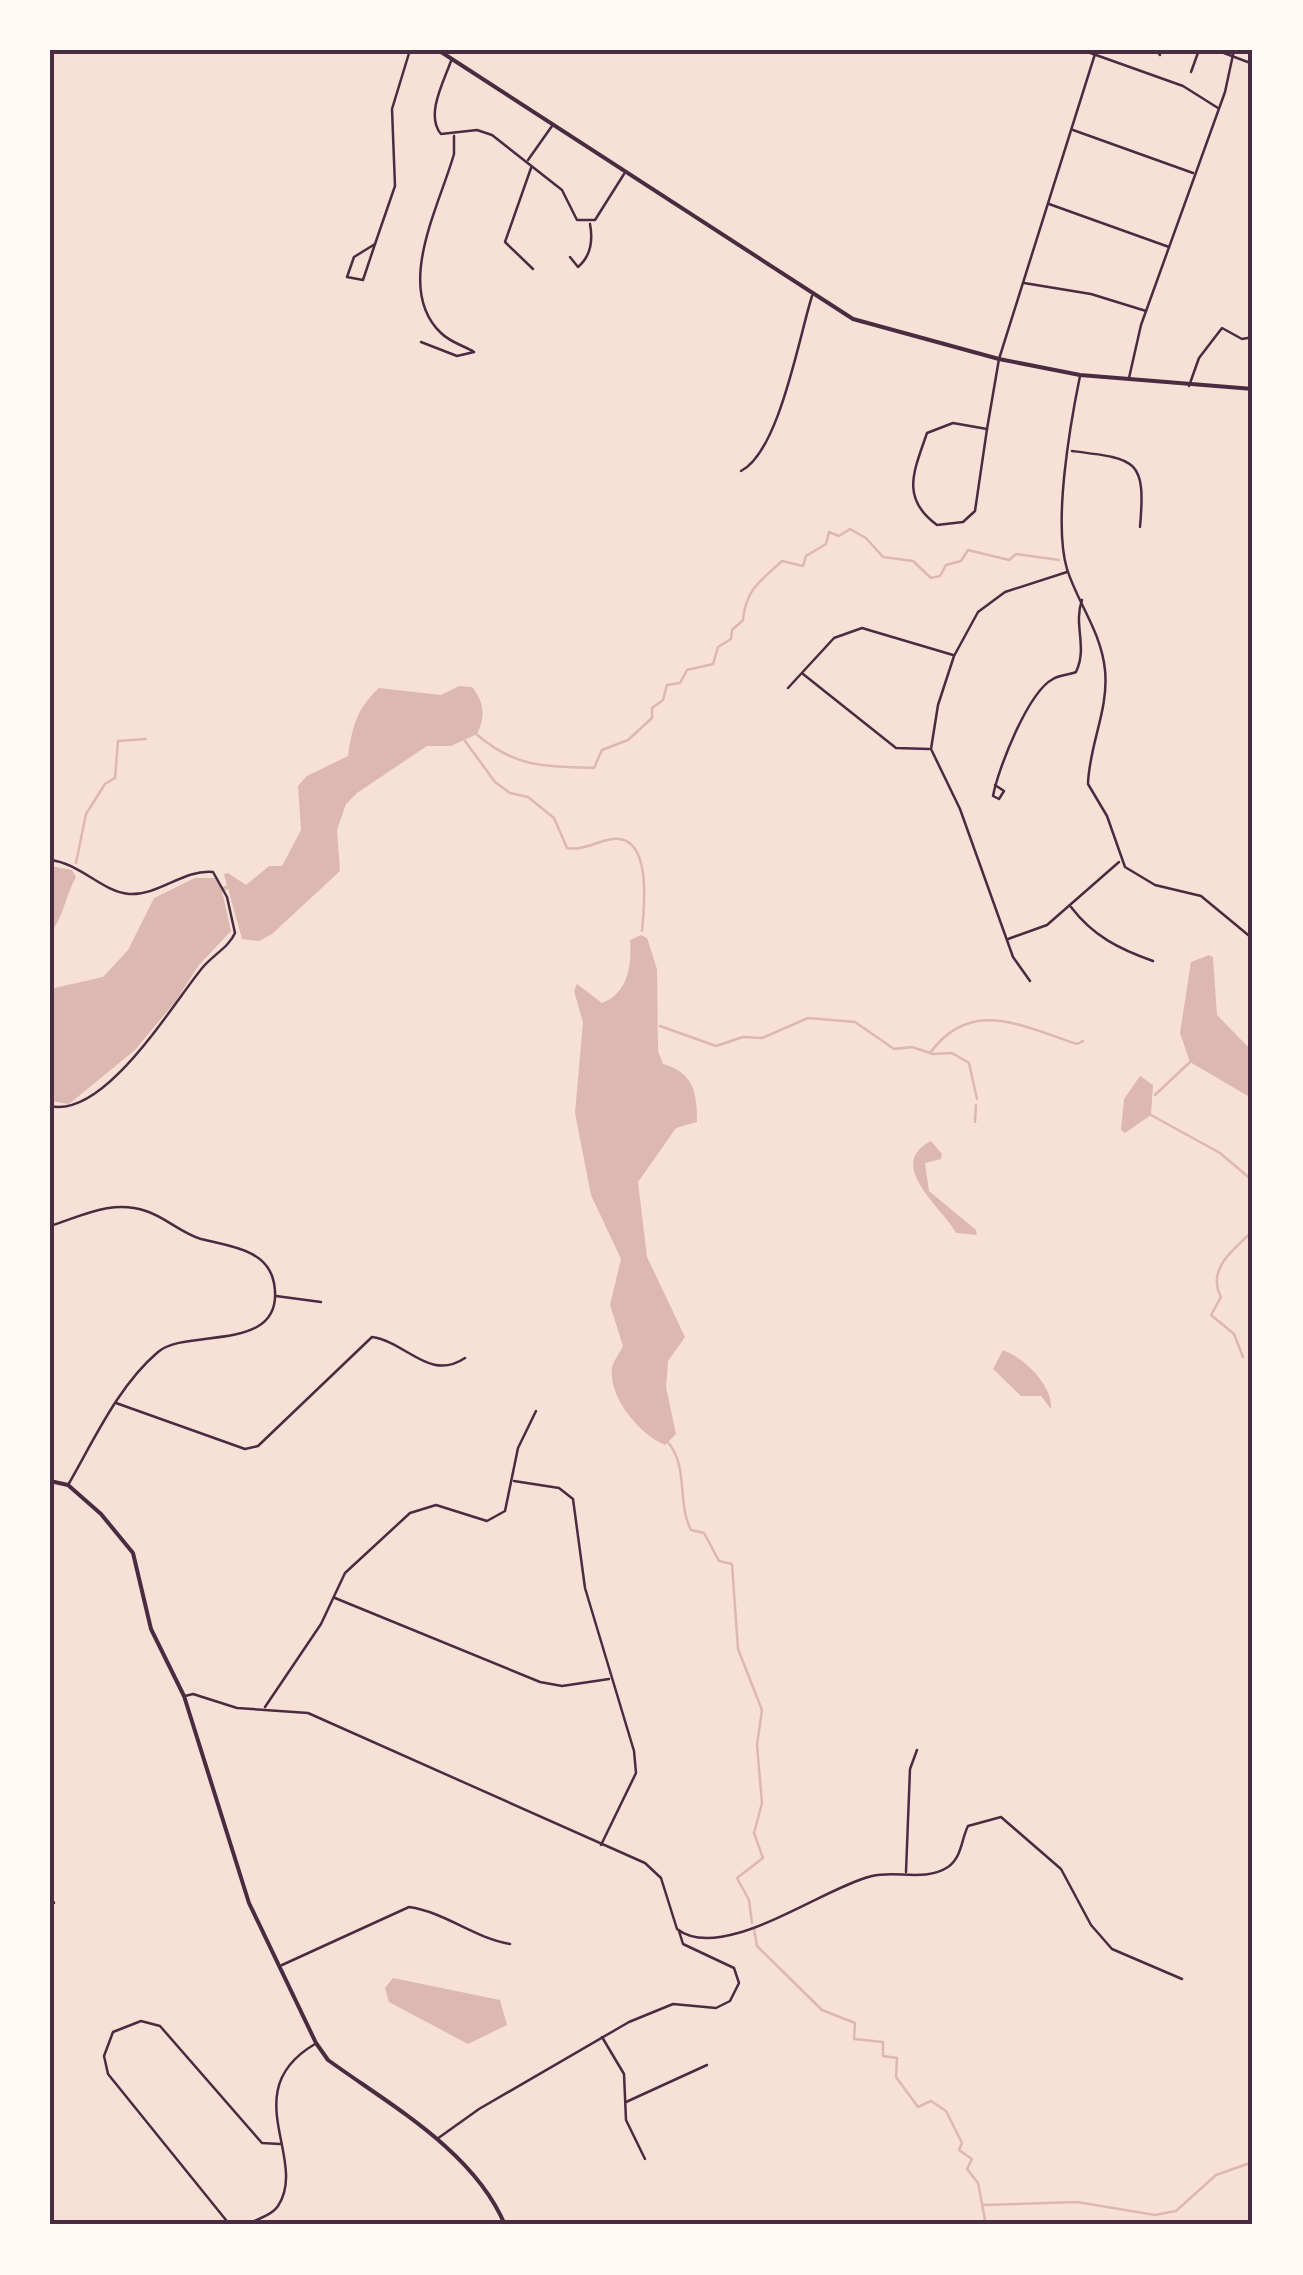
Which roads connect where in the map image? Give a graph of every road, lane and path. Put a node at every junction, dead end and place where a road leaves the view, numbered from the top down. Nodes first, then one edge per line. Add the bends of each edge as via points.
1 (410, 50) edge
2 (438, 50) edge
3 (1082, 50) edge
4 (1156, 50) edge
5 (1199, 50) edge
6 (1216, 50) edge
7 (1234, 50) edge
8 (1095, 54) junction
9 (1160, 55) dead end
10 (452, 57) junction
11 (1234, 57) junction
12 (1253, 64) edge
13 (1191, 72) dead end
14 (1219, 109) junction
15 (553, 124) junction
16 (1072, 130) junction
17 (454, 134) junction
18 (526, 163) junction
19 (531, 167) junction
20 (625, 173) junction
21 (1196, 174) junction
22 (1048, 203) junction
23 (589, 222) junction
24 (375, 244) junction
25 (1169, 247) junction
26 (570, 257) dead end
27 (532, 269) dead end
28 (1022, 283) junction
29 (812, 296) junction
30 (1146, 311) junction
31 (1253, 337) edge
32 (421, 342) dead end
33 (1000, 359) junction
34 (1080, 374) junction
35 (1129, 380) junction
36 (1189, 386) junction
37 (1253, 389) edge
38 (986, 429) junction
39 (1070, 451) junction
40 (741, 472) dead end
41 (1140, 527) dead end
42 (1068, 572) junction
43 (1083, 599) junction
44 (954, 656) junction
45 (803, 673) junction
46 (788, 688) dead end
47 (931, 749) junction
48 (995, 785) dead end
49 (50, 860) edge
50 (1120, 861) junction
51 (1070, 906) junction
52 (1253, 939) edge
53 (1007, 940) junction
54 (1153, 960) dead end
55 (1030, 980) dead end
56 (50, 1106) edge
57 (50, 1226) edge
58 (275, 1295) junction
59 (321, 1302) dead end
60 (465, 1358) dead end
61 (115, 1402) junction
62 (536, 1411) dead end
63 (513, 1480) junction
64 (50, 1481) edge
65 (68, 1485) junction
66 (334, 1597) junction
67 (610, 1679) junction
68 (184, 1696) junction
69 (264, 1708) junction
70 (917, 1750) dead end
71 (601, 1846) junction
72 (906, 1874) junction
73 (50, 1895) edge
74 (54, 1902) dead end
75 (679, 1931) junction
76 (510, 1944) dead end
77 (280, 1966) junction
78 (1182, 1979) dead end
79 (602, 2036) junction
80 (316, 2043) junction
81 (708, 2065) dead end
82 (624, 2103) junction
83 (436, 2140) junction
84 (280, 2144) junction
85 (645, 2159) dead end
86 (230, 2225) edge
87 (245, 2225) edge
88 (505, 2225) edge

1 - 24 street via 392,109 395,186
2 - 10 main road
3 - 8 street
4 - 9 street
5 - 13 street
6 - 11 street
7 - 11 street
8 - 14 street via 1183,86
8 - 16 street
10 - 15 main road
10 - 17 street via 434,120 441,134
11 - 12 street
11 - 14 street
14 - 21 street
15 - 18 street
15 - 20 main road
16 - 21 street
16 - 22 street
17 - 18 street via 484,132
17 - 32 street via 419,292 440,332 474,352 458,356
18 - 19 street
19 - 23 street via 562,190 574,217
19 - 27 street via 504,242
20 - 23 street
20 - 29 main road
21 - 25 street
22 - 25 street
22 - 28 street
23 - 26 street via 585,260 578,267
24 - 24 street via 363,280 347,277 354,257
25 - 30 street
28 - 30 street
28 - 33 street
29 - 33 main road via 861,322
29 - 40 street via 776,417 755,462
30 - 35 street
31 - 36 street via 1222,328 1199,358
33 - 34 main road
33 - 38 street
34 - 35 main road
34 - 39 street
35 - 36 main road
36 - 37 main road
38 - 38 street via 976,511 962,522 937,525 917,511 912,497 926,432 953,423
39 - 41 street via 1123,457 1138,469
39 - 42 street
42 - 43 street
42 - 44 street via 1005,592 978,612
43 - 48 street via 1077,614 1082,660 1076,672 1054,678 1039,694
43 - 50 street via 1100,642 1106,686 1088,784 1107,816
44 - 45 street via 862,628 834,638
44 - 47 street
45 - 46 street
45 - 47 street via 896,748
47 - 53 street
49 - 56 street via 131,894 201,872 216,874 233,938 130,1061 79,1104
50 - 51 street
50 - 52 street via 1146,881 1201,896
51 - 53 street via 1047,926
51 - 54 street via 1115,947
53 - 55 street
57 - 58 street via 96,1208 146,1210 193,1237 263,1260
58 - 59 street
58 - 61 street via 256,1328 172,1343
60 - 61 street via 437,1368 372,1337 258,1446 245,1449
61 - 65 street
62 - 63 street via 518,1448
63 - 66 street via 508,1505 494,1519 479,1521 436,1505 410,1514 353,1564
63 - 67 street via 559,1488 574,1498 584,1588
64 - 65 main road
65 - 68 main road via 133,1552 151,1629
66 - 67 street via 540,1682
66 - 69 street
67 - 71 street via 636,1773
68 - 69 street
68 - 77 main road via 249,1904
69 - 71 street via 316,1716
70 - 72 street via 910,1769
71 - 75 street via 658,1873
72 - 75 street via 856,1881 727,1936 702,1939
72 - 78 street via 946,1868 958,1857 968,1826 1005,1818 1061,1868 1112,1949
73 - 74 street
75 - 79 street via 684,1944 734,1968 738,1982 730,2001 716,2008 664,2007
76 - 77 street via 409,1908
77 - 80 main road
79 - 82 street via 624,2074
79 - 83 street
80 - 83 main road via 328,2060
80 - 84 street via 296,2057 278,2091
81 - 82 street
82 - 85 street
83 - 88 main road via 486,2192
84 - 86 street via 262,2142 160,2027 141,2021 113,2032 104,2056 108,2074
84 - 87 street via 277,2208

